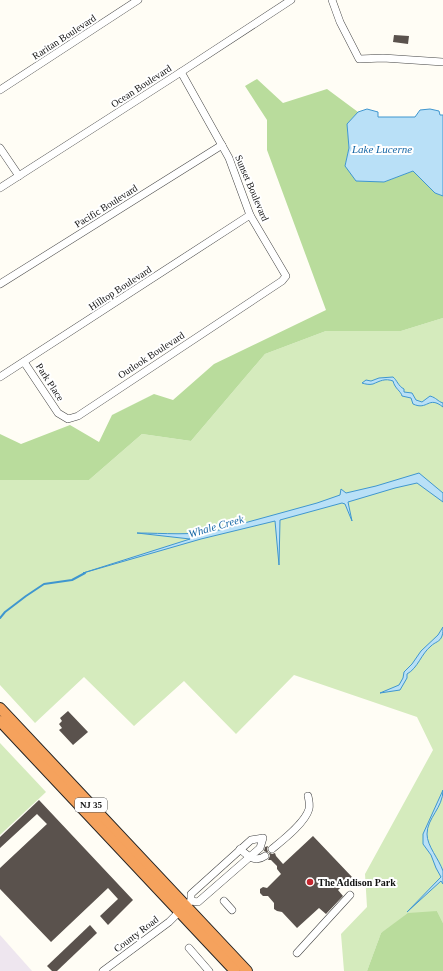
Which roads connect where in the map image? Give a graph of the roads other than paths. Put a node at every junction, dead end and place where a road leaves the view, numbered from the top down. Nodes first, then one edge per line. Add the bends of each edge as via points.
1 (138, 0) edge
2 (292, 0) edge
3 (332, 0) edge
4 (443, 62) edge
5 (181, 72) junction
6 (0, 90) edge
7 (222, 145) junction
8 (0, 148) edge
9 (19, 176) junction
10 (0, 188) edge
11 (250, 216) junction
12 (0, 284) edge
13 (254, 300) joint
14 (24, 362) junction
15 (0, 377) edge
16 (58, 414) joint
17 (0, 708) edge
18 (0, 721) edge
19 (308, 796) dead end
20 (240, 849) junction
21 (272, 849) dead end
22 (265, 856) dead end
23 (249, 857) junction
24 (350, 895) dead end
25 (224, 901) dead end
26 (185, 906) junction
27 (232, 910) dead end
28 (188, 948) dead end
29 (297, 953) dead end
30 (103, 971) edge
31 (209, 971) edge
32 (235, 971) edge
33 (247, 971) edge

1 - 6 street, Raritan Boulevard
2 - 5 street, Ocean Boulevard
3 - 4 street via 359,59
5 - 7 street, Sunset Boulevard
5 - 9 street, Ocean Boulevard
7 - 11 street, Sunset Boulevard
7 - 12 street, Pacific Boulevard
8 - 9 street
9 - 10 street, Ocean Boulevard
11 - 13 street, Sunset Boulevard via 286,276 282,282
11 - 14 street, Hilltop Boulevard
13 - 16 street, Outlook Boulevard via 78,416 68,419
14 - 15 street, Hilltop Boulevard
14 - 16 street, Park Place
17 - 26 highway, NJ 35
18 - 26 highway, NJ 35
19 - 21 street via 310,804 307,814
20 - 23 street
20 - 23 street via 251,840 263,838 260,848
20 - 26 street via 191,894
22 - 23 street via 257,859
23 - 26 street via 198,902
24 - 29 street
25 - 27 street
26 - 30 street, County Road via 169,922
26 - 32 highway, NJ 35
26 - 33 highway, NJ 35
28 - 31 street

